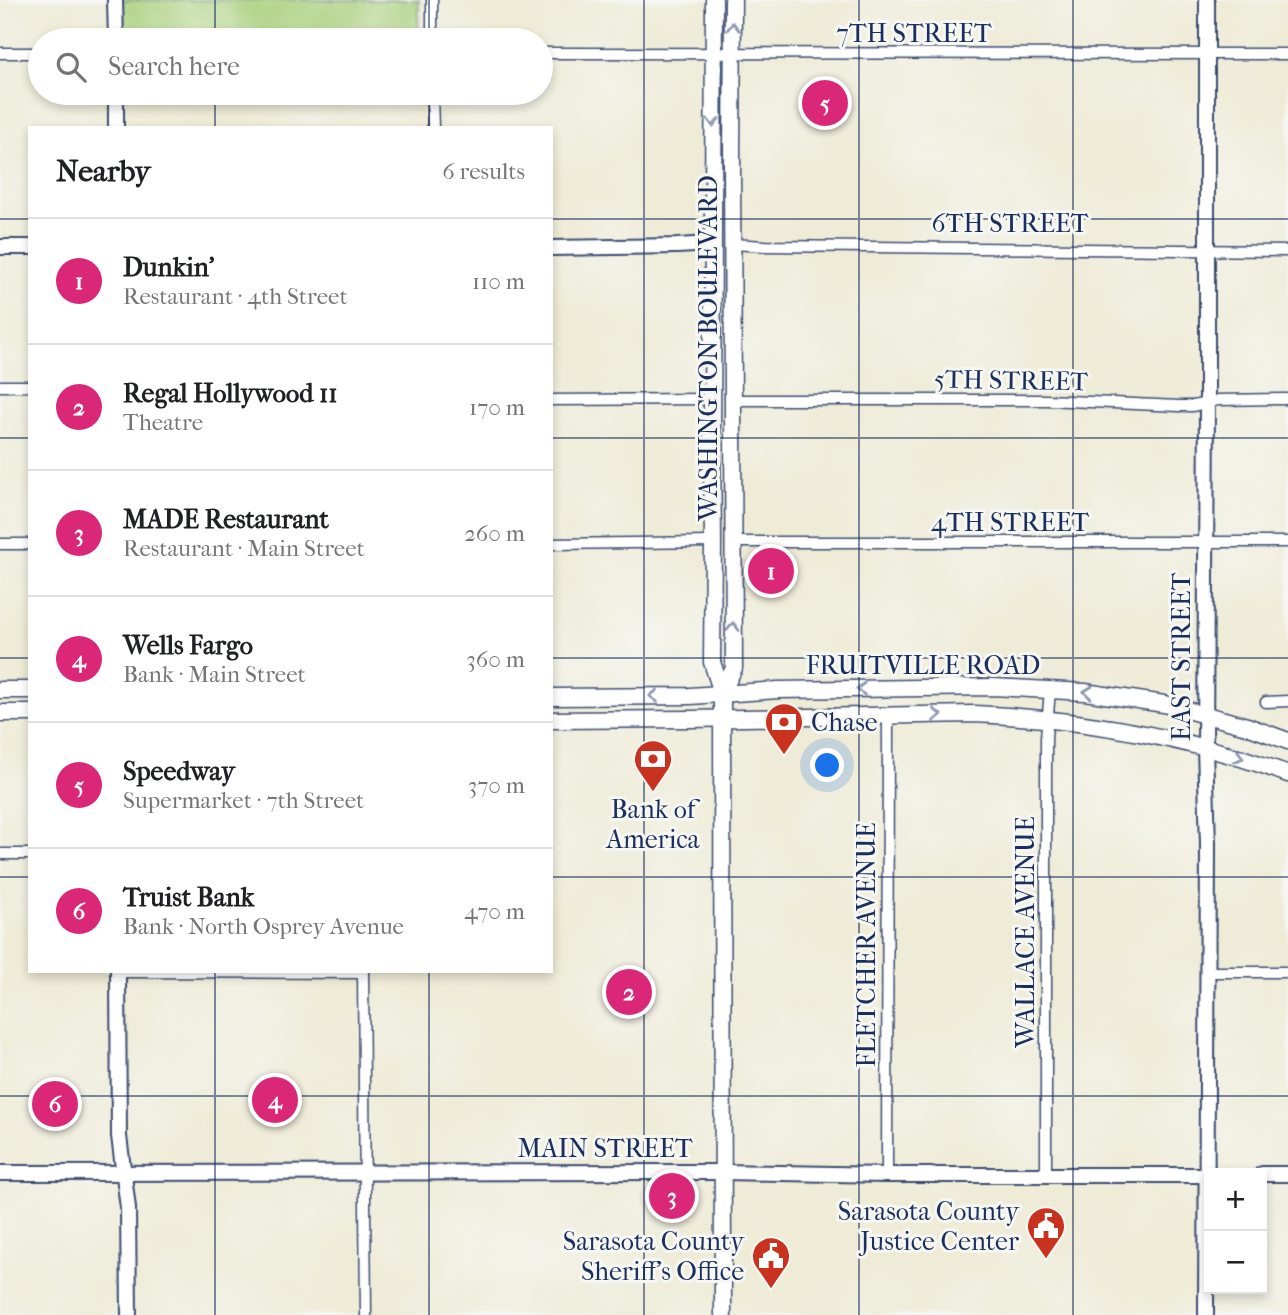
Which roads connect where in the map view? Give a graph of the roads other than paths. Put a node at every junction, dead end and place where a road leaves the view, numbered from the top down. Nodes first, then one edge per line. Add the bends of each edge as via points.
1 (115, 0) edge
2 (432, 0) edge
3 (714, 0) edge
4 (733, 0) edge
5 (1207, 0) edge
6 (116, 28) edge
7 (432, 28) edge
8 (0, 53) edge
9 (28, 53) edge
10 (553, 53) edge
11 (713, 54) junction
12 (733, 54) junction
13 (1288, 54) edge
14 (1207, 55) junction
15 (116, 105) edge
16 (432, 105) edge
17 (116, 126) edge
18 (433, 126) edge
19 (712, 244) junction
20 (732, 244) junction
21 (0, 247) edge
22 (28, 247) edge
23 (553, 247) edge
24 (1206, 250) junction
25 (1288, 251) edge
26 (712, 275) junction
27 (0, 386) edge
28 (28, 386) edge
29 (712, 399) junction
30 (553, 400) edge
31 (733, 400) junction
32 (1288, 400) edge
33 (1207, 402) junction
34 (713, 542) junction
35 (733, 542) junction
36 (1288, 542) edge
37 (1206, 543) junction
38 (0, 544) edge
39 (28, 544) edge
40 (553, 544) edge
41 (0, 690) edge
42 (28, 690) edge
43 (1050, 690) junction
44 (722, 693) junction
45 (553, 696) edge
46 (1288, 701) edge
47 (1266, 702) dead end
48 (0, 713) edge
49 (28, 713) edge
50 (1205, 715) junction
51 (888, 716) junction
52 (722, 718) junction
53 (1048, 719) junction
54 (553, 720) edge
55 (1288, 741) edge
56 (1205, 748) junction
57 (1288, 774) edge
58 (0, 854) edge
59 (28, 854) edge
60 (1206, 972) junction
61 (1288, 972) edge
62 (118, 973) edge
63 (363, 973) edge
64 (1208, 1168) edge
65 (723, 1172) junction
66 (0, 1173) edge
67 (364, 1173) junction
68 (124, 1174) junction
69 (1046, 1174) junction
70 (1267, 1174) edge
71 (1288, 1174) edge
72 (887, 1175) junction
73 (1204, 1175) edge
74 (1207, 1231) edge
75 (129, 1315) edge
76 (366, 1315) edge
77 (723, 1315) edge
78 (1206, 1315) edge

1 - 6 street
2 - 7 street
3 - 11 main road, WASHINGTON BOULEVARD
12 -> 4 main road, WASHINGTON BOULEVARD
5 - 14 street, EAST STREET
8 - 9 street
10 - 11 street, 7TH STREET
11 - 12 street, 7TH STREET
11 -> 19 main road, WASHINGTON BOULEVARD
12 - 14 street, 7TH STREET
12 - 20 main road, WASHINGTON BOULEVARD
13 - 14 street, 7TH STREET
14 - 24 street, EAST STREET
15 - 17 street
16 - 18 street
19 - 23 street
19 - 26 main road, WASHINGTON BOULEVARD
20 - 24 street, 6TH STREET
20 - 31 main road, WASHINGTON BOULEVARD
21 - 22 street
24 - 25 street, 6TH STREET
24 - 33 street, EAST STREET
26 - 29 main road, WASHINGTON BOULEVARD
26 - 31 main road via 721,292 722,385
27 - 28 street
29 - 30 street
29 - 34 main road, WASHINGTON BOULEVARD
31 - 33 street, 5TH STREET via 1046,400 1179,407
31 - 35 main road, WASHINGTON BOULEVARD
32 - 33 street, 5TH STREET
33 - 37 street, EAST STREET
34 - 40 street
34 - 44 main road, WASHINGTON BOULEVARD via 712,662
35 - 37 street, 4TH STREET
44 -> 35 main road, WASHINGTON BOULEVARD via 734,668
36 - 37 street, 4TH STREET
37 - 50 street, EAST STREET
38 - 39 street
41 - 42 main road
43 -> 44 main road, FRUITVILLE ROAD via 993,687
50 -> 43 main road, FRUITVILLE ROAD via 1140,699
43 - 53 street, WALLACE AVENUE
44 -> 45 main road, FRUITVILLE ROAD
44 - 52 main road, WASHINGTON BOULEVARD
46 - 47 street
48 - 49 main road
50 - 55 main road, FRUITVILLE ROAD
50 - 56 street, EAST STREET
51 - 52 main road, FRUITVILLE ROAD
51 -> 53 main road, FRUITVILLE ROAD via 975,714
51 - 72 street, FLETCHER AVENUE
52 - 54 main road, FRUITVILLE ROAD
52 - 65 main road, WASHINGTON BOULEVARD
53 - 56 main road, FRUITVILLE ROAD via 1136,731
53 - 69 street, WALLACE AVENUE
56 -> 57 main road, FRUITVILLE ROAD
56 - 60 street, EAST STREET
58 - 59 street
60 - 61 street
60 - 64 street, EAST STREET
62 - 68 street via 119,1136
63 - 67 street
65 - 67 street, MAIN STREET
65 - 72 street, MAIN STREET
65 - 77 main road, WASHINGTON BOULEVARD
66 - 68 street, MAIN STREET
67 - 68 street, MAIN STREET
67 - 76 street
68 - 75 street
69 - 72 street, MAIN STREET
69 - 73 street, MAIN STREET
70 - 71 street
74 - 78 street, EAST STREET

